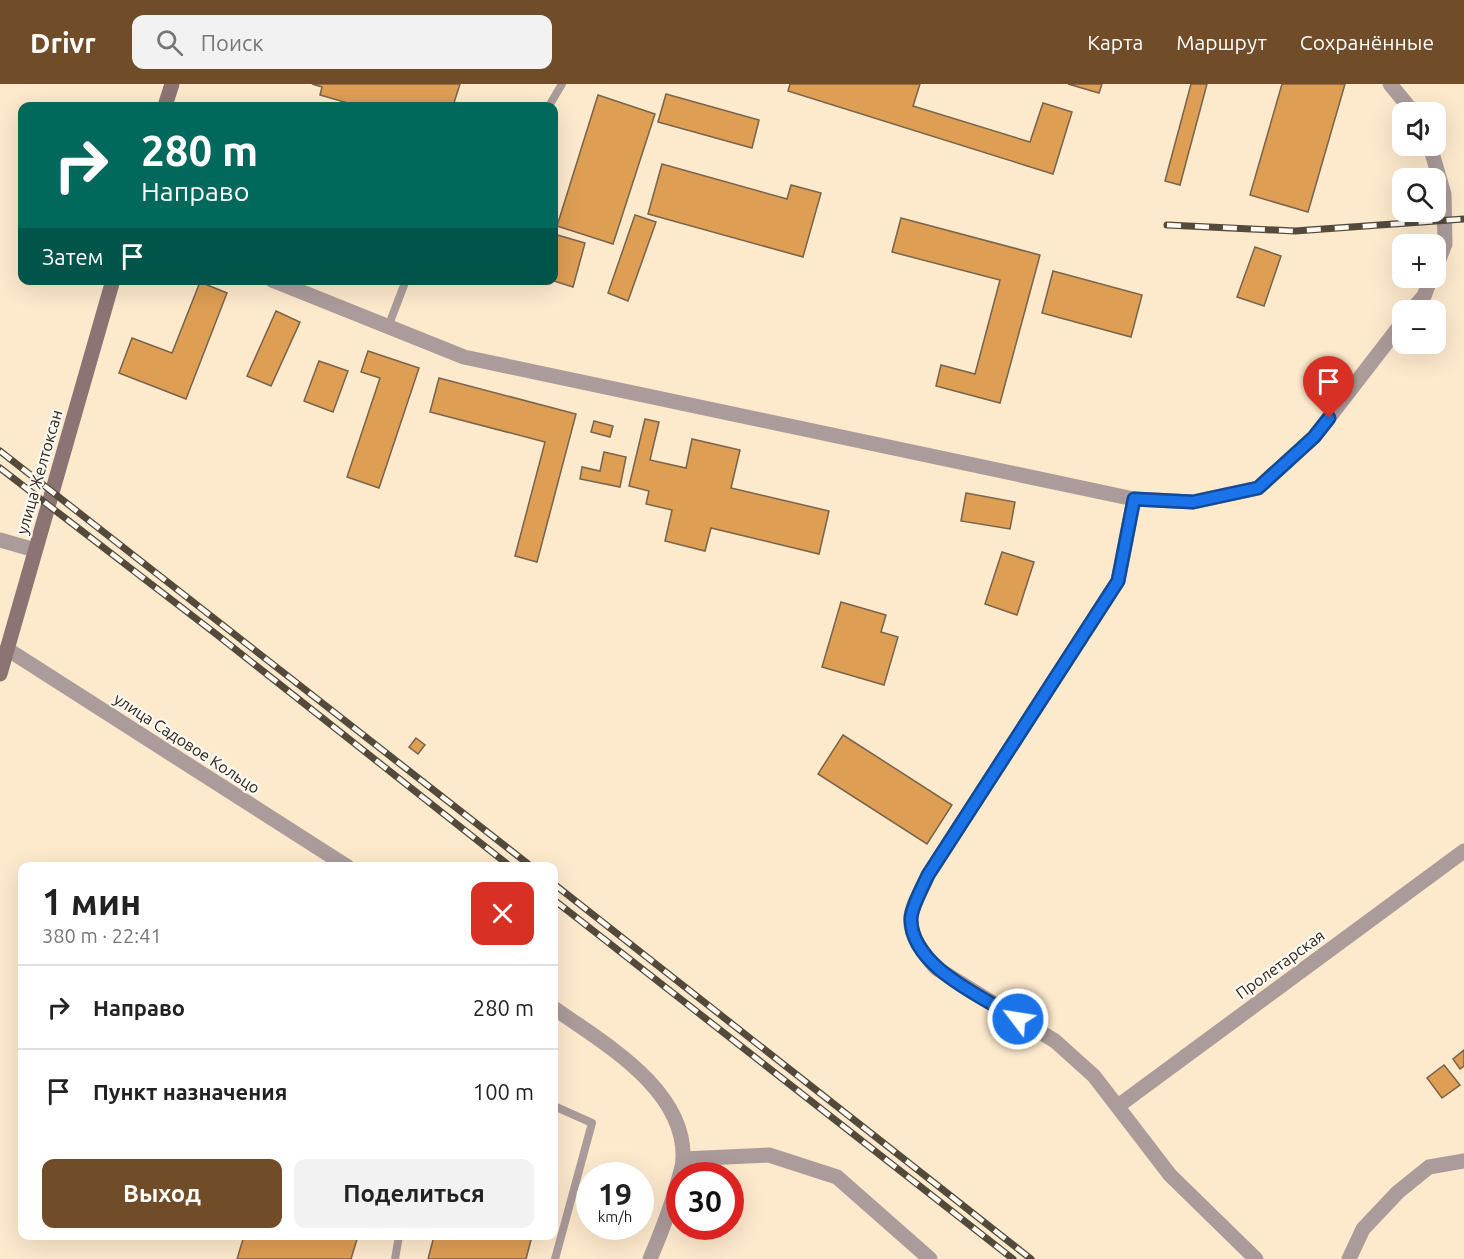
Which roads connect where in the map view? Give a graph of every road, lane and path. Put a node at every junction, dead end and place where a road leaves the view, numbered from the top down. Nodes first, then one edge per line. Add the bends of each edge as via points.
1 (172, 84) edge
2 (562, 84) edge
3 (1390, 84) edge
4 (166, 102) edge
5 (551, 102) edge
6 (1405, 102) edge
7 (1433, 156) edge
8 (1444, 234) edge
9 (112, 285) edge
10 (284, 285) edge
11 (404, 285) edge
12 (388, 327) junction
13 (1392, 336) edge
14 (1134, 499) junction
15 (0, 540) edge
16 (35, 550) junction
17 (7, 650) junction
18 (0, 674) edge
19 (1464, 850) edge
20 (340, 862) edge
21 (558, 1011) edge
22 (1118, 1106) junction
23 (558, 1108) edge
24 (683, 1159) junction
25 (1464, 1161) edge
26 (398, 1240) edge
27 (394, 1259) edge
28 (555, 1259) edge
29 (650, 1259) edge
30 (930, 1259) edge
31 (1256, 1259) edge
32 (1349, 1259) edge

1 - 4 main road
2 - 5 lane
3 - 6 street
7 - 8 street via 1444,194
9 - 16 main road, улица Желтоксан
10 - 12 street
11 - 12 lane
12 - 14 street via 464,357
13 - 14 street via 1314,437 1258,488 1193,502
14 - 22 street via 1118,581 928,875 911,917 918,942 936,968 1055,1041 1094,1076
15 - 16 street
16 - 17 main road, улица Желтоксан
17 - 18 main road, улица Желтоксан
17 - 20 street, улица Садовое Кольцо
19 - 22 street, Пролетарская
21 - 24 street via 628,1061 664,1098 679,1128
22 - 31 street via 1170,1175
23 - 28 lane via 592,1123
24 - 29 street via 671,1209
24 - 30 street via 769,1155 837,1177
25 - 32 street via 1429,1167 1398,1191 1364,1229
26 - 27 lane

